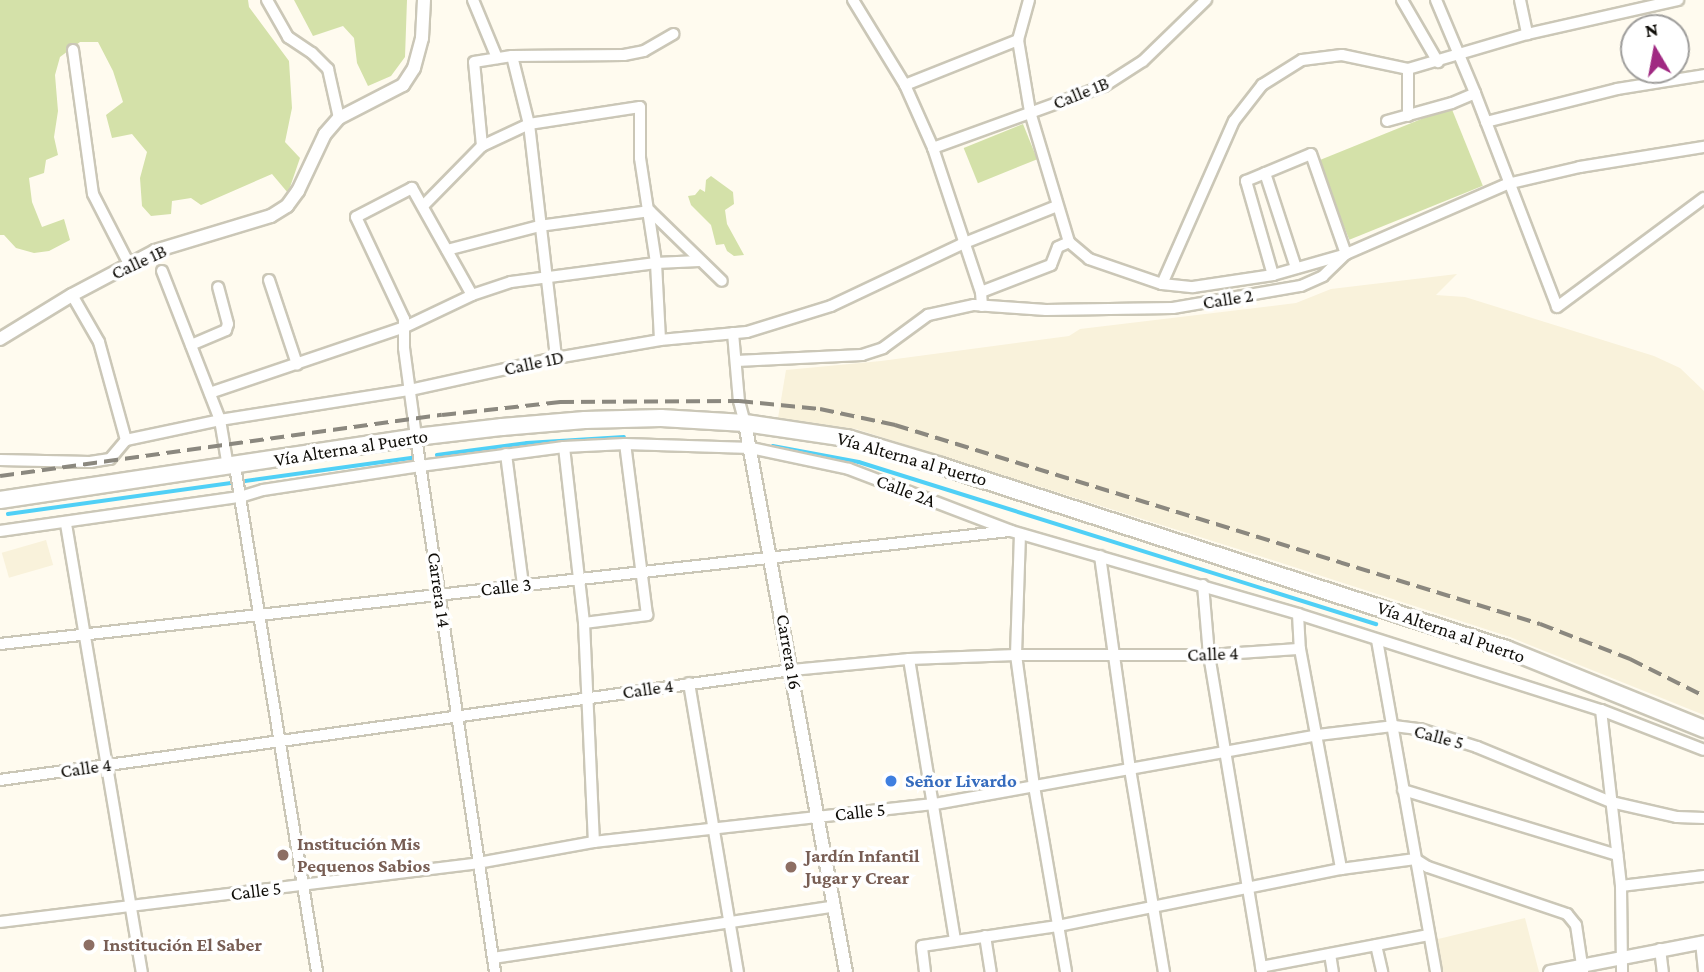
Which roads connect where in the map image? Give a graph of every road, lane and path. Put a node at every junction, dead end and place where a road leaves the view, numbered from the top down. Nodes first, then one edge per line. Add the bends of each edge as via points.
1 (267, 0) edge
2 (424, 0) edge
3 (473, 0) edge
4 (853, 0) edge
5 (1029, 0) edge
6 (1206, 0) edge
7 (1402, 0) edge
8 (1436, 0) edge
9 (1520, 0) edge
10 (1678, 0) edge
11 (674, 34) dead end
12 (1527, 34) junction
13 (1018, 40) junction
14 (73, 50) dead end
15 (1456, 54) junction
16 (512, 56) junction
17 (497, 58) junction
18 (1438, 62) junction
19 (1408, 69) junction
20 (1704, 75) edge
21 (905, 85) junction
22 (1475, 93) junction
23 (1030, 112) junction
24 (1408, 116) junction
25 (339, 118) junction
26 (1387, 121) dead end
27 (1486, 122) junction
28 (529, 124) junction
29 (482, 146) junction
30 (1704, 147) edge
31 (933, 148) junction
32 (1265, 173) junction
33 (1507, 184) junction
34 (1704, 198) edge
35 (422, 206) junction
36 (1057, 206) junction
37 (650, 211) junction
38 (538, 226) junction
39 (1069, 242) junction
40 (962, 244) junction
41 (447, 250) junction
42 (1346, 254) junction
43 (699, 261) junction
44 (656, 263) junction
45 (129, 264) junction
46 (1296, 268) junction
47 (162, 271) dead end
48 (1273, 275) junction
49 (544, 276) junction
50 (269, 280) dead end
51 (722, 281) dead end
52 (1162, 284) junction
53 (218, 287) dead end
54 (981, 292) junction
55 (72, 295) junction
56 (472, 295) junction
57 (982, 306) junction
58 (405, 327) junction
59 (733, 333) junction
60 (0, 339) edge
61 (660, 340) junction
62 (191, 345) junction
63 (556, 358) junction
64 (736, 361) junction
65 (297, 364) junction
66 (410, 390) junction
67 (210, 393) junction
68 (220, 420) junction
69 (748, 437) junction
70 (126, 440) junction
71 (625, 444) junction
72 (564, 447) junction
73 (419, 454) junction
74 (506, 454) junction
75 (0, 460) edge
76 (236, 480) junction
77 (0, 500) edge
78 (66, 523) junction
79 (0, 531) edge
80 (1016, 532) junction
81 (772, 556) junction
82 (1100, 556) junction
83 (641, 571) junction
84 (580, 578) junction
85 (523, 585) junction
86 (1203, 585) junction
87 (439, 594) junction
88 (1298, 614) junction
89 (260, 617) junction
90 (584, 623) junction
91 (85, 635) junction
92 (1377, 640) junction
93 (0, 644) edge
94 (1300, 649) junction
95 (1016, 655) junction
96 (1115, 655) junction
97 (1209, 655) junction
98 (909, 659) junction
99 (792, 670) junction
100 (689, 684) junction
101 (587, 697) junction
102 (1601, 710) junction
103 (457, 715) junction
104 (1394, 726) junction
105 (1704, 729) edge
106 (1318, 735) junction
107 (280, 739) junction
108 (1704, 750) edge
109 (1225, 753) junction
110 (107, 765) junction
111 (1130, 769) junction
112 (0, 780) edge
113 (1034, 786) junction
114 (1404, 790) junction
115 (1611, 802) junction
116 (935, 804) junction
117 (818, 817) junction
118 (1704, 818) edge
119 (714, 830) junction
120 (594, 842) junction
121 (1617, 855) junction
122 (1415, 859) junction
123 (478, 863) junction
124 (1341, 869) junction
125 (1704, 876) edge
126 (303, 885) junction
127 (1621, 886) junction
128 (1247, 887) junction
129 (131, 906) junction
130 (835, 906) junction
131 (1153, 907) junction
132 (729, 920) junction
133 (0, 922) edge
134 (1058, 926) junction
135 (1429, 935) junction
136 (985, 936) junction
137 (955, 940) junction
138 (1702, 942) edge
139 (1376, 945) junction
140 (1660, 949) junction
141 (1330, 954) junction
142 (1621, 956) junction
143 (493, 958) junction
144 (1582, 968) edge
145 (1261, 970) edge
146 (142, 972) edge
147 (317, 972) edge
148 (495, 972) edge
149 (738, 972) edge
150 (846, 972) edge
151 (925, 972) edge
152 (991, 972) edge
153 (1066, 972) edge
154 (1164, 972) edge
155 (1333, 972) edge
156 (1382, 972) edge
157 (1436, 972) edge
158 (1550, 972) edge
159 (1622, 972) edge
160 (1663, 972) edge
161 (1704, 972) edge

1 - 25 street via 288,37 328,69
2 - 25 street via 422,38 414,68 402,85
3 - 17 street
4 - 21 street
5 - 13 street
6 - 23 street, Calle 1B via 1128,72 1104,86
7 - 18 street
8 - 15 street
9 - 12 street
10 - 12 street
11 - 16 street via 644,51 624,55
12 - 15 street
13 - 21 street
13 - 23 street
14 - 45 street via 93,194
15 - 18 street
15 - 22 street
16 - 17 street
16 - 28 street
17 - 29 street via 474,62
18 - 19 street
19 - 24 street
19 - 52 street via 1324,55 1302,60 1262,85 1234,121
20 - 27 street via 1616,89
21 - 31 street
22 - 24 street
22 - 27 street
23 - 31 street, Calle 1B
23 - 36 street
24 - 26 street
25 - 45 street, Calle 1B via 325,134 287,206 271,216 155,251
27 - 33 street
28 - 29 street
28 - 37 street via 640,107 640,158
28 - 38 street
29 - 35 street
30 - 33 street, Calle 2
31 - 40 street
32 - 42 street via 1311,154
32 - 46 street
32 - 48 street via 1246,181
33 - 34 street via 1557,307
33 - 42 street, Calle 2
35 - 41 street
35 - 58 street, Carrera 14 via 412,188 356,217
36 - 39 street
36 - 40 street, Calle 1D
37 - 38 street
37 - 43 street
37 - 44 street
38 - 41 street
38 - 49 street
39 - 52 street via 1089,259
39 - 54 street via 1058,247 1051,265
40 - 54 street
40 - 59 street, Calle 1D via 831,306
41 - 56 street
42 - 46 street
42 - 57 street, Calle 2 via 1323,276 1301,286 1173,308
43 - 44 street
43 - 51 street
44 - 49 street
44 - 61 street
45 - 55 street, Calle 1B
46 - 48 street
47 - 62 street
48 - 52 street via 1214,286
49 - 56 street
49 - 63 street
50 - 65 street
53 - 62 street via 226,330
54 - 57 street
55 - 60 street, Calle 1B
55 - 70 street via 99,342
56 - 58 street
57 - 64 street, Calle 2 via 928,315 883,348 862,355
58 - 65 street
58 - 66 street, Carrera 14
59 - 61 street, Calle 1D
59 - 64 street, Carrera 16
61 - 63 street, Calle 1D
62 - 67 street
63 - 66 street, Calle 1D
64 - 69 street, Carrera 16
65 - 67 street
66 - 68 street, Calle 1D
66 - 73 street, Carrera 14
67 - 68 street
68 - 70 street, Calle 1D
68 - 76 street
69 - 71 street, Calle 2A
69 - 73 main road, Vía Alterna al Puerto via 661,418 585,420
69 - 80 street, Calle 2A via 849,469
69 - 81 street, Carrera 16
69 - 105 main road, Vía Alterna al Puerto via 847,438 941,466 1506,649
70 - 75 street, Calle 1D via 110,458 90,462
71 - 72 street, Calle 2A
71 - 83 street
72 - 74 street, Calle 2A
72 - 84 street
73 - 74 street, Calle 2A
73 - 76 main road, Vía Alterna al Puerto
73 - 76 street, Calle 2A via 263,490
73 - 87 street, Carrera 14
74 - 85 street
76 - 77 main road, Vía Alterna al Puerto
76 - 78 street, Calle 2A
76 - 89 street
78 - 79 street, Calle 2A
78 - 91 street
80 - 81 street, Calle 3
80 - 82 street, Calle 2A
80 - 95 street
81 - 83 street, Calle 3
81 - 99 street, Carrera 16
82 - 86 street, Calle 2A
82 - 96 street
83 - 84 street, Calle 3
83 - 90 street via 647,615
84 - 85 street, Calle 3
84 - 90 street
85 - 87 street, Calle 3
86 - 88 street, Calle 2A
86 - 97 street
87 - 89 street, Calle 3
87 - 103 street, Carrera 14
88 - 92 street, Calle 2A
88 - 94 street
89 - 91 street, Calle 3
89 - 107 street
90 - 101 street
91 - 93 street, Calle 3
91 - 110 street
92 - 102 street
92 - 104 street
94 - 97 street, Calle 4
94 - 106 street
95 - 96 street, Calle 4
95 - 98 street, Calle 4
95 - 113 street
96 - 97 street, Calle 4
96 - 111 street
97 - 109 street
98 - 99 street, Calle 4
98 - 116 street
99 - 100 street, Calle 4
99 - 117 street, Carrera 16
100 - 101 street, Calle 4
100 - 119 street
101 - 103 street, Calle 4
101 - 120 street
102 - 108 street
102 - 115 street
103 - 107 street, Calle 4
103 - 123 street, Carrera 14
104 - 106 street, Calle 5
104 - 114 street
104 - 115 street, Calle 5 via 1477,747
106 - 109 street, Calle 5
106 - 124 street
107 - 110 street, Calle 4
107 - 126 street
109 - 111 street, Calle 5
109 - 128 street
110 - 112 street, Calle 4
110 - 129 street
111 - 113 street, Calle 5
111 - 131 street
113 - 116 street, Calle 5
113 - 134 street
114 - 121 street
114 - 122 street
115 - 118 street, Calle 5 via 1677,817
115 - 121 street
116 - 117 street, Calle 5
116 - 137 street
117 - 119 street, Calle 5
117 - 130 street, Carrera 16
119 - 120 street, Calle 5
119 - 132 street
120 - 123 street, Calle 5
121 - 127 street
122 - 124 street
122 - 135 street
122 - 144 street via 1567,914 1576,925
123 - 126 street, Calle 5
123 - 143 street, Carrera 14
124 - 128 street
125 - 127 street
126 - 129 street, Calle 5
126 - 147 street
127 - 142 street
128 - 131 street
128 - 145 street
129 - 133 street, Calle 5
129 - 146 street
130 - 132 street
130 - 150 street, Carrera 16
131 - 134 street
131 - 154 street
132 - 143 street
132 - 149 street
134 - 136 street
134 - 153 street
135 - 139 street
135 - 157 street
136 - 137 street
136 - 152 street
137 - 151 street via 922,946
138 - 140 street
138 - 161 street
139 - 141 street
139 - 156 street
140 - 142 street
140 - 160 street
141 - 145 street
141 - 155 street
142 - 144 street
142 - 159 street
143 - 148 street, Carrera 14
144 - 158 street

